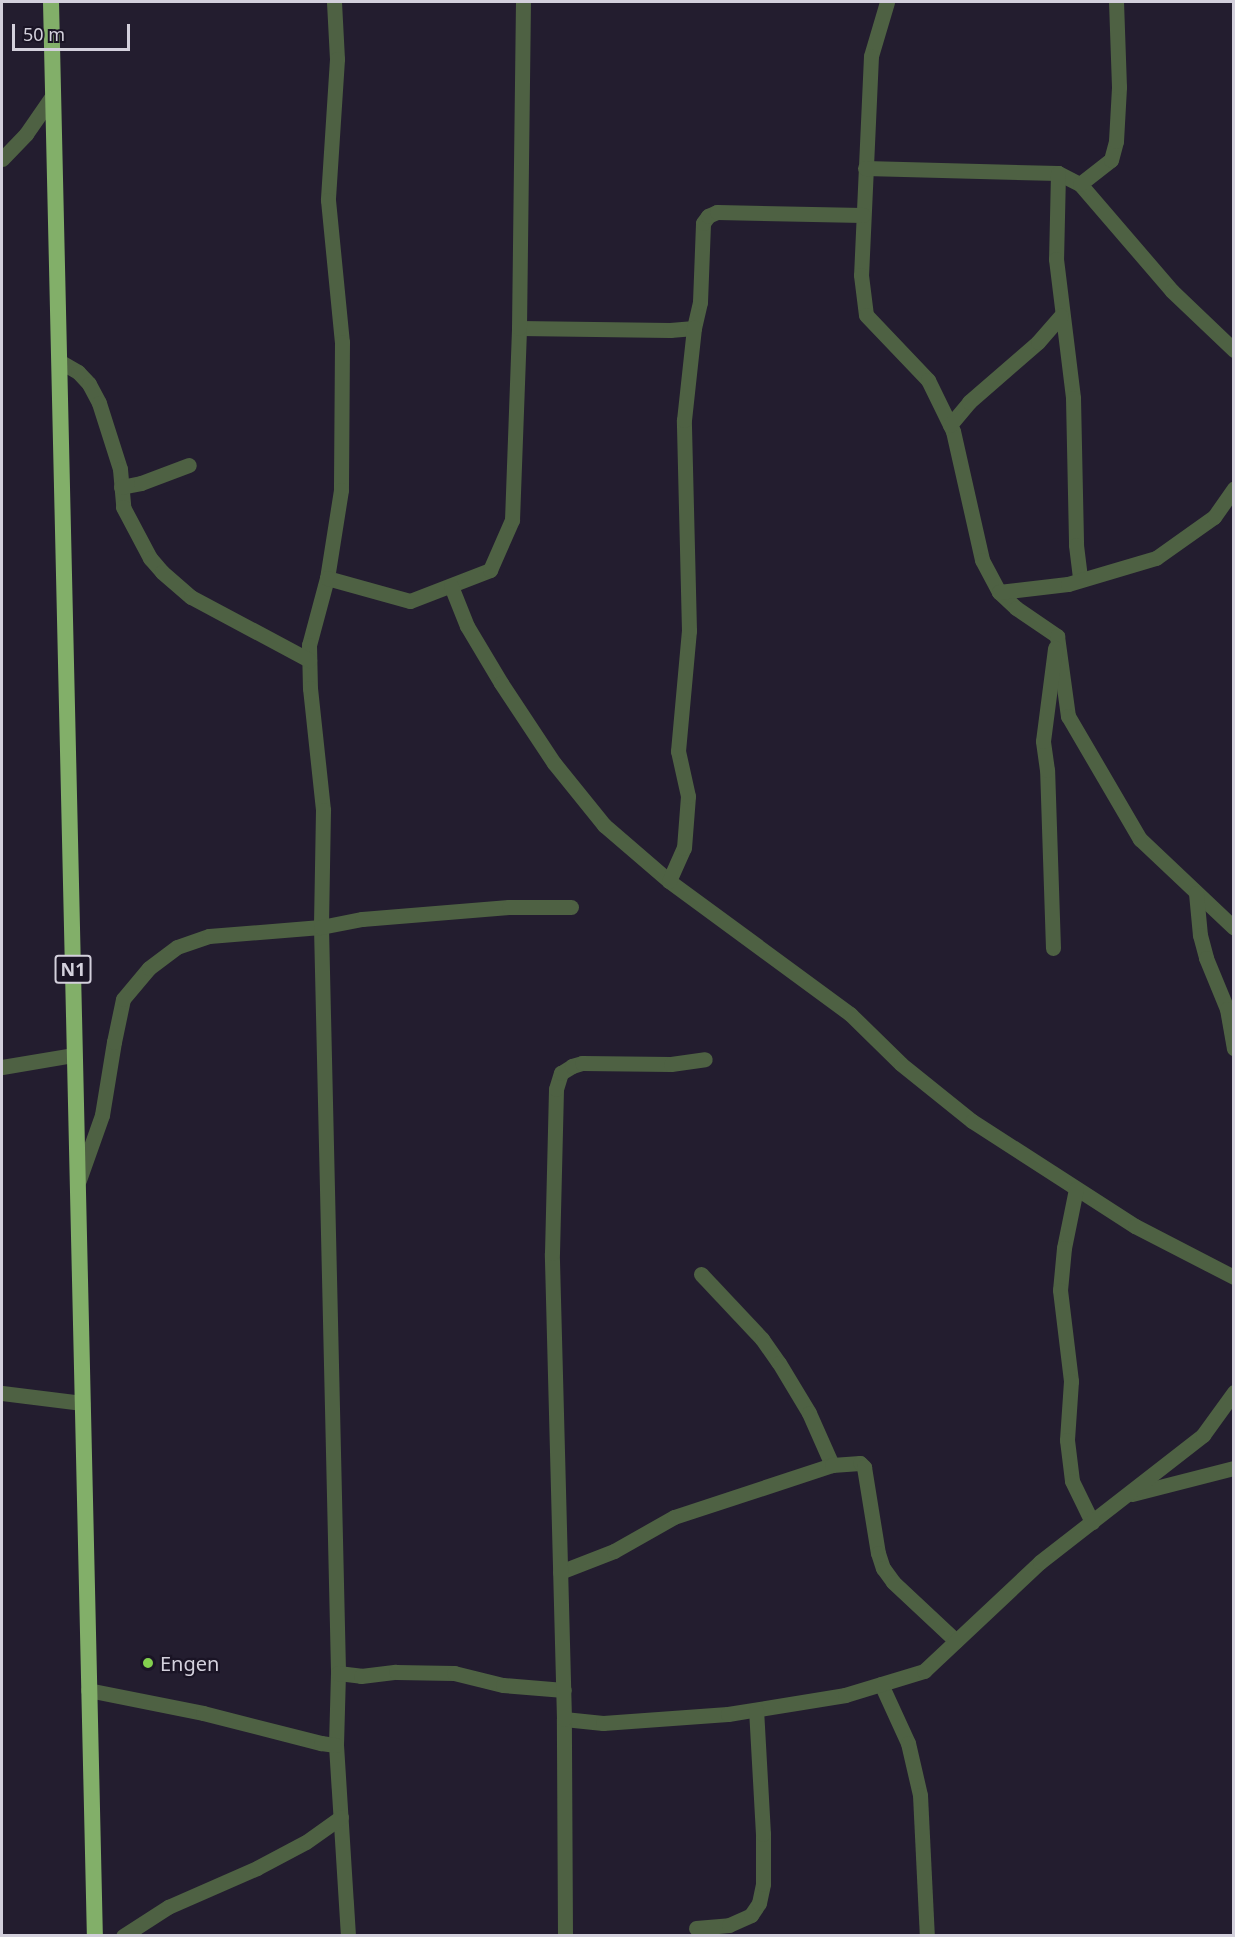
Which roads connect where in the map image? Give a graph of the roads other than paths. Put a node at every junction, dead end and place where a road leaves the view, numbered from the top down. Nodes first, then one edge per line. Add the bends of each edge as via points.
1 (51, 2) edge
2 (334, 2) edge
3 (524, 2) edge
4 (887, 2) edge
5 (1116, 2) edge
6 (53, 95) junction
7 (2, 159) edge
8 (865, 168) junction
9 (1058, 173) junction
10 (1080, 184) junction
11 (863, 215) junction
12 (1061, 316) junction
13 (519, 328) junction
14 (694, 328) junction
15 (1233, 350) edge
16 (59, 361) junction
17 (950, 425) junction
18 (189, 465) dead end
19 (121, 487) junction
20 (1233, 488) edge
21 (327, 578) junction
22 (1080, 580) junction
23 (451, 586) junction
24 (999, 592) junction
25 (1057, 636) junction
26 (309, 660) junction
27 (669, 881) junction
28 (1196, 894) junction
29 (571, 907) dead end
30 (321, 927) junction
31 (1233, 928) edge
32 (1053, 948) dead end
33 (1233, 1048) edge
34 (74, 1054) junction
35 (705, 1059) dead end
36 (2, 1067) edge
37 (77, 1184) junction
38 (1077, 1188) junction
39 (701, 1274) dead end
40 (1233, 1277) edge
41 (1233, 1392) edge
42 (2, 1393) edge
43 (82, 1402) junction
44 (832, 1465) junction
45 (1233, 1468) edge
46 (1126, 1496) junction
47 (1092, 1522) junction
48 (560, 1572) junction
49 (956, 1641) junction
50 (338, 1673) junction
51 (881, 1684) junction
52 (88, 1690) junction
53 (564, 1690) junction
54 (756, 1710) junction
55 (564, 1719) junction
56 (336, 1745) junction
57 (341, 1817) junction
58 (696, 1928) dead end
59 (95, 1935) edge
60 (123, 1935) edge
61 (348, 1935) edge
62 (566, 1935) edge
63 (927, 1935) edge

1 - 6 highway, N1
2 - 21 street via 337,59 328,200 342,342 342,431 341,490
3 - 13 street
4 - 8 street via 871,56
5 - 10 street via 1116,141 1111,160
6 - 7 street via 26,134
6 - 16 highway, N1
8 - 9 street
8 - 11 street
9 - 10 street
9 - 12 street via 1056,259
10 - 15 street via 1172,291
11 - 14 street via 717,212 708,216 703,223 700,302
11 - 17 street via 861,275 866,315 928,380
12 - 17 street via 1038,342 969,402
12 - 22 street via 1073,398
13 - 14 street
13 - 23 street via 512,520 490,570
14 - 27 street via 684,420 689,631 678,751 688,796 684,848
16 - 19 street via 78,372 99,404 120,469
16 - 34 highway, N1
17 - 24 street via 982,560
18 - 19 street
19 - 26 street via 123,507 142,544 177,586
20 - 22 street via 1214,518 1156,558
21 - 23 street via 410,601
21 - 26 street via 309,645
22 - 24 street
23 - 27 street via 467,626 554,763 604,825
24 - 25 street
25 - 28 street via 1068,716 1140,839
25 - 32 street via 1043,741
26 - 30 street via 323,810
27 - 38 street via 850,1014 901,1064 972,1121
28 - 31 street
28 - 33 street via 1200,935 1227,1009
29 - 30 street via 509,907 362,919
30 - 37 street via 209,936 177,947 136,982 123,999 102,1115
30 - 50 street
34 - 36 street
34 - 37 highway, N1
35 - 48 street via 671,1064 582,1063 561,1073 558,1081 552,1253
37 - 43 highway, N1
38 - 40 street via 1135,1226
38 - 47 street via 1060,1290 1071,1381 1067,1440 1072,1481
39 - 44 street via 779,1363 809,1413
41 - 46 street via 1203,1436
42 - 43 street
43 - 52 highway, N1
44 - 48 street via 674,1517 614,1551
44 - 49 street via 852,1463 864,1467 883,1568
45 - 46 street
46 - 47 street
47 - 49 street via 1040,1562
48 - 53 street
49 - 51 street via 924,1671
50 - 53 street via 454,1673 503,1685
50 - 56 street
51 - 54 street via 845,1695
51 - 63 street via 908,1743 920,1795
52 - 56 street
52 - 59 highway, N1
53 - 55 street
54 - 55 street via 603,1723
54 - 58 street via 763,1834 759,1903 751,1915 729,1925
55 - 62 street
56 - 57 street
57 - 60 street via 306,1842 168,1907
57 - 61 street

